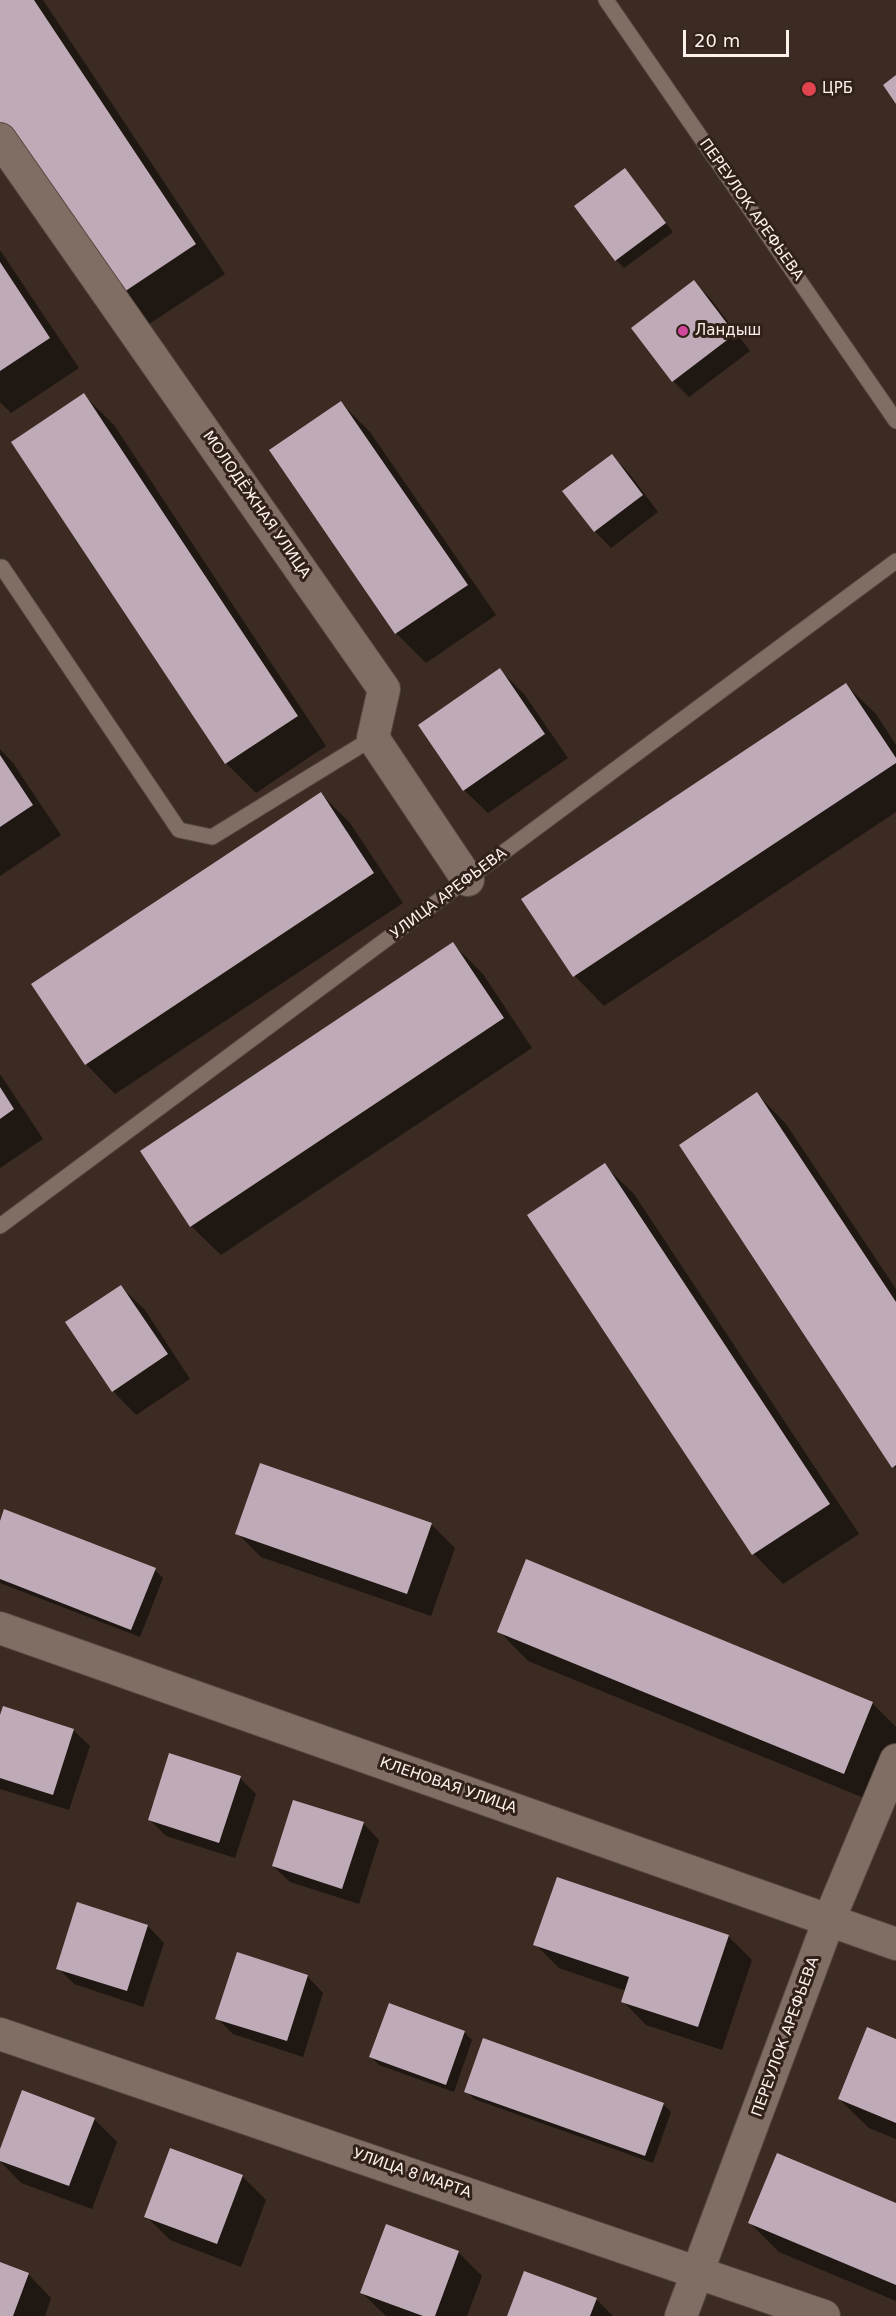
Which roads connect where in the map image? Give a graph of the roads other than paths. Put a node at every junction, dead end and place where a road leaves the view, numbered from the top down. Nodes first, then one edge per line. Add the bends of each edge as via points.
1 (606, 0) edge
2 (0, 139) edge
3 (896, 421) edge
4 (896, 561) edge
5 (2, 567) dead end
6 (373, 738) junction
7 (468, 880) junction
8 (0, 1226) edge
9 (0, 1628) edge
10 (896, 1760) edge
11 (829, 1920) junction
12 (896, 1944) edge
13 (0, 2034) edge
14 (699, 2271) junction
15 (681, 2316) edge
16 (824, 2316) edge

1 - 3 lane, ПЕРЕУЛОК АРЕФЬЕВА
2 - 6 street, МОЛОДЁЖНАЯ УЛИЦА via 384,689
4 - 7 lane, УЛИЦА АРЕФЬЕВА
5 - 6 lane via 179,830 212,837
6 - 7 street
7 - 8 lane, УЛИЦА АРЕФЬЕВА
9 - 11 street, КЛЕНОВАЯ УЛИЦА
10 - 11 street, ПЕРЕУЛОК АРЕФЬЕВА
11 - 12 street, КЛЕНОВАЯ УЛИЦА
11 - 14 street, ПЕРЕУЛОК АРЕФЬЕВА
13 - 14 street, УЛИЦА 8 МАРТА
14 - 15 street, ПЕРЕУЛОК АРЕФЬЕВА
14 - 16 street, УЛИЦА 8 МАРТА

